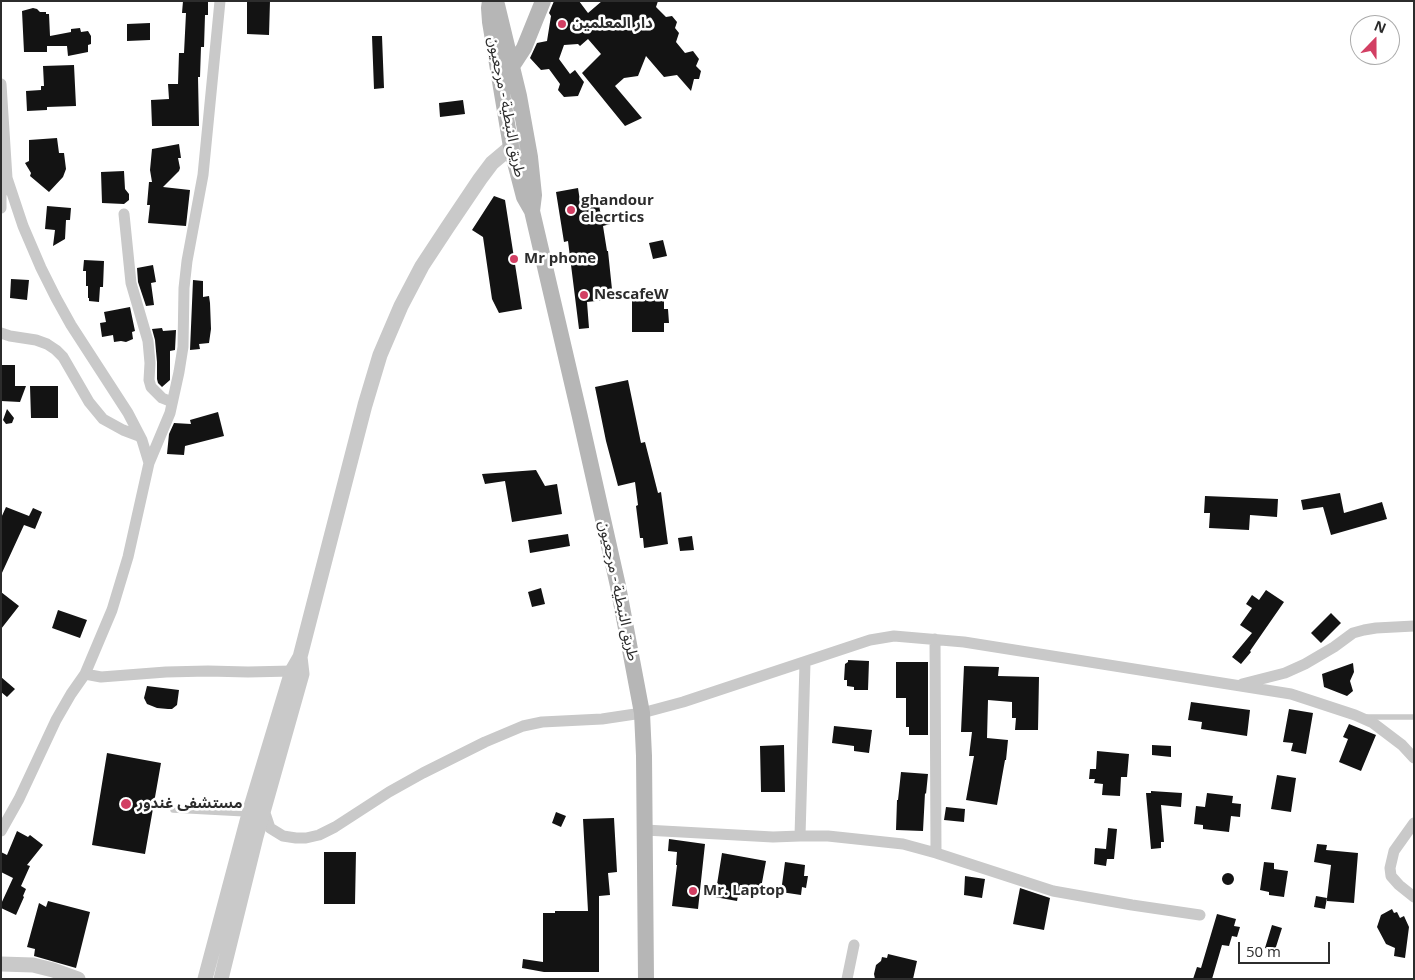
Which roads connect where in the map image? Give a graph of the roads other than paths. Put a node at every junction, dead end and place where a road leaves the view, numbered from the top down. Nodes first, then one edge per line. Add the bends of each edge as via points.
1 (220, 1) edge
2 (490, 1) edge
3 (495, 1) edge
4 (535, 1) edge
5 (543, 1) edge
6 (505, 68) junction
7 (1, 84) edge
8 (527, 139) junction
9 (511, 147) junction
10 (7, 178) junction
11 (1, 208) edge
12 (532, 211) junction
13 (124, 214) dead end
14 (1, 333) edge
15 (172, 402) junction
16 (139, 436) junction
17 (149, 464) junction
18 (1414, 626) edge
19 (935, 639) junction
20 (804, 663) junction
21 (297, 672) junction
22 (85, 674) junction
23 (1238, 685) junction
24 (642, 714) junction
25 (1360, 717) junction
26 (1414, 718) edge
27 (1414, 758) edge
28 (173, 810) dead end
29 (254, 812) junction
30 (1414, 823) edge
31 (270, 828) junction
32 (645, 830) junction
33 (1, 831) edge
34 (249, 836) junction
35 (800, 836) junction
36 (936, 853) junction
37 (1414, 897) edge
38 (1200, 916) dead end
39 (854, 945) dead end
40 (1, 964) edge
41 (78, 979) edge
42 (205, 979) edge
43 (221, 979) edge
44 (646, 979) edge
45 (847, 979) edge

1 - 15 street via 204,175 187,261 183,347
2 - 6 main road, طريق النبطية - مرجعيون via 490,22
3 - 6 main road, طريق النبطية - مرجعيون via 501,19
4 - 6 main road
5 - 6 main road via 524,48
6 - 8 main road, طريق النبطية - مرجعيون via 519,96
6 - 9 main road, طريق النبطية - مرجعيون
7 - 10 street
8 - 9 street
8 - 12 main road, طريق النبطية - مرجعيون via 533,178
9 - 12 main road, طريق النبطية - مرجعيون via 524,197
9 - 21 street via 492,163 480,179 422,266 380,355
10 - 11 street
10 - 16 street via 40,268 70,325 128,413
12 - 24 main road, طريق النبطية - مرجعيون via 618,586
13 - 15 street via 131,283 148,341 149,380 155,392
14 - 16 street via 48,344 63,358 103,419
15 - 17 street
16 - 17 street
17 - 22 street via 112,610
18 - 23 street via 1353,633 1305,664 1285,673
19 - 20 street via 894,636 870,640
19 - 23 street
19 - 36 street
20 - 24 street
20 - 35 street
21 - 22 street via 166,672 101,677
21 - 29 street
22 - 33 street via 56,720
23 - 25 street via 1291,694
24 - 31 street via 523,726 423,773 319,835 306,838 282,836
24 - 32 main road, طريق النبطية - مرجعيون
25 - 26 lane
25 - 27 street via 1388,734
28 - 29 lane
29 - 31 street via 266,816
29 - 34 street
30 - 37 street via 1394,851 1390,868 1391,876
31 - 34 street via 261,835
32 - 35 street
32 - 44 main road, طريق النبطية - مرجعيون
34 - 42 street
34 - 43 street
35 - 36 street via 903,844
36 - 38 street via 1053,891
39 - 45 street
40 - 41 street via 33,965

